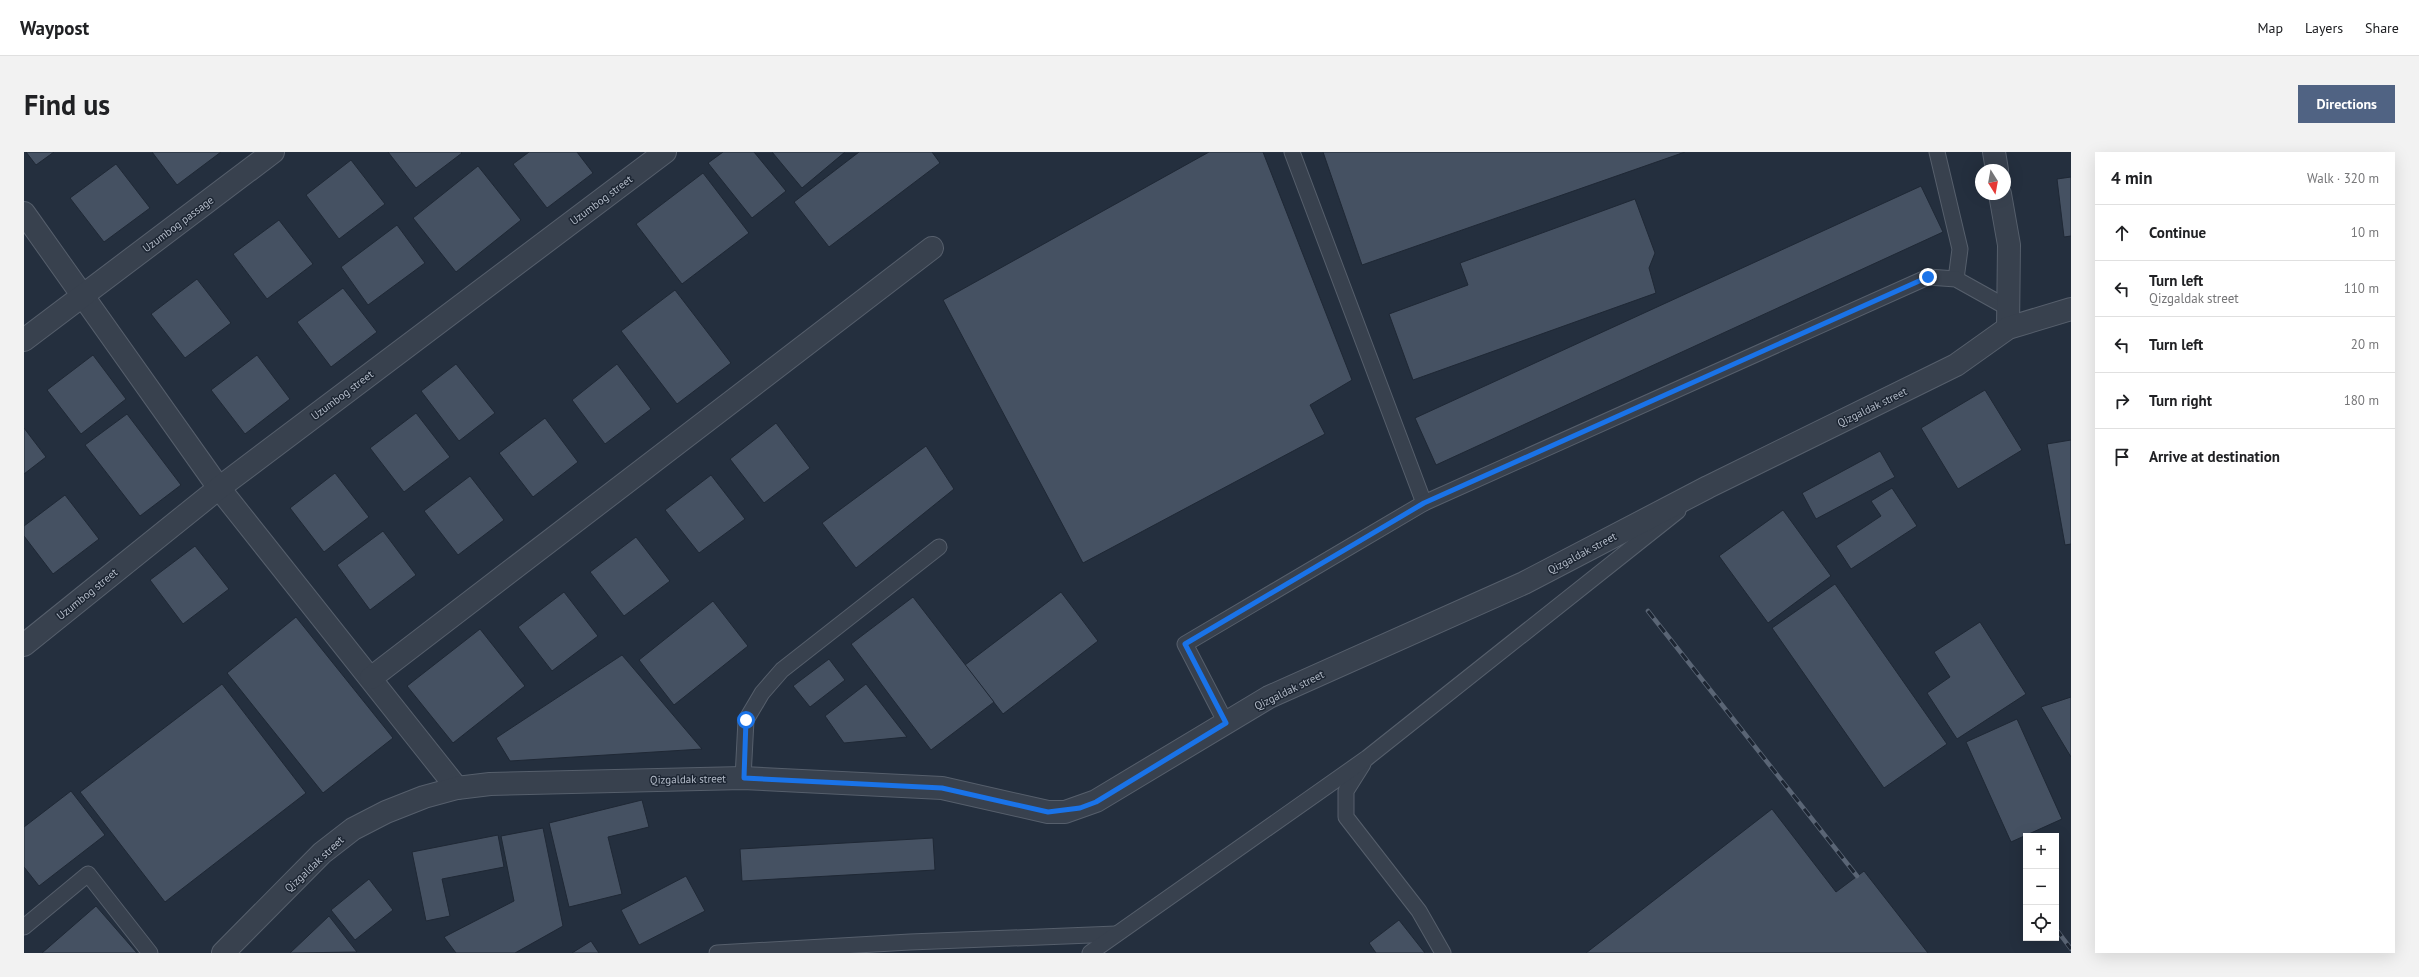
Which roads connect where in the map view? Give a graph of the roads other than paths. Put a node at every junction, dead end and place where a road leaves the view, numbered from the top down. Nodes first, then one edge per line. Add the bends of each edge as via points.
1 (273, 152) edge
2 (665, 152) edge
3 (1292, 152) edge
4 (1937, 152) edge
5 (1994, 152) edge
6 (1995, 164) edge
7 (2001, 200) edge
8 (24, 213) edge
9 (932, 248) dead end
10 (1956, 279) junction
11 (83, 295) junction
12 (2071, 310) edge
13 (2008, 318) junction
14 (24, 340) edge
15 (1708, 487) junction
16 (219, 488) junction
17 (1424, 503) junction
18 (939, 547) dead end
19 (24, 644) edge
20 (371, 678) junction
21 (1226, 723) junction
22 (1367, 758) junction
23 (744, 778) junction
24 (456, 788) junction
25 (24, 927) edge
26 (1116, 934) junction
27 (150, 953) edge
28 (223, 953) edge
29 (717, 953) edge
30 (1090, 953) edge
31 (1443, 953) edge

1 - 11 street, Uzumbog passage
2 - 16 street, Uzumbog street
3 - 17 lane
4 - 10 lane via 1960,249
5 - 6 street
7 - 13 street via 2009,245
8 - 11 street
9 - 20 street
10 - 13 lane
10 - 17 lane via 1928,277
11 - 14 street, Uzumbog passage
11 - 16 street
12 - 13 street, Qizgaldak street
13 - 15 street, Qizgaldak street via 1956,365
15 - 21 street, Qizgaldak street via 1524,583 1269,697
15 - 22 lane
16 - 19 street, Uzumbog street
16 - 20 street
17 - 21 lane via 1185,644
18 - 23 lane via 782,670 762,693 746,720
20 - 24 street
21 - 23 street, Qizgaldak street via 1096,802 1064,812 1032,810 942,788
22 - 26 lane
22 - 31 lane via 1346,791 1346,817 1419,911
23 - 24 street, Qizgaldak street via 490,784
24 - 28 street, Qizgaldak street via 404,804 353,829 322,853
25 - 27 lane via 88,874
26 - 29 lane
26 - 30 lane

